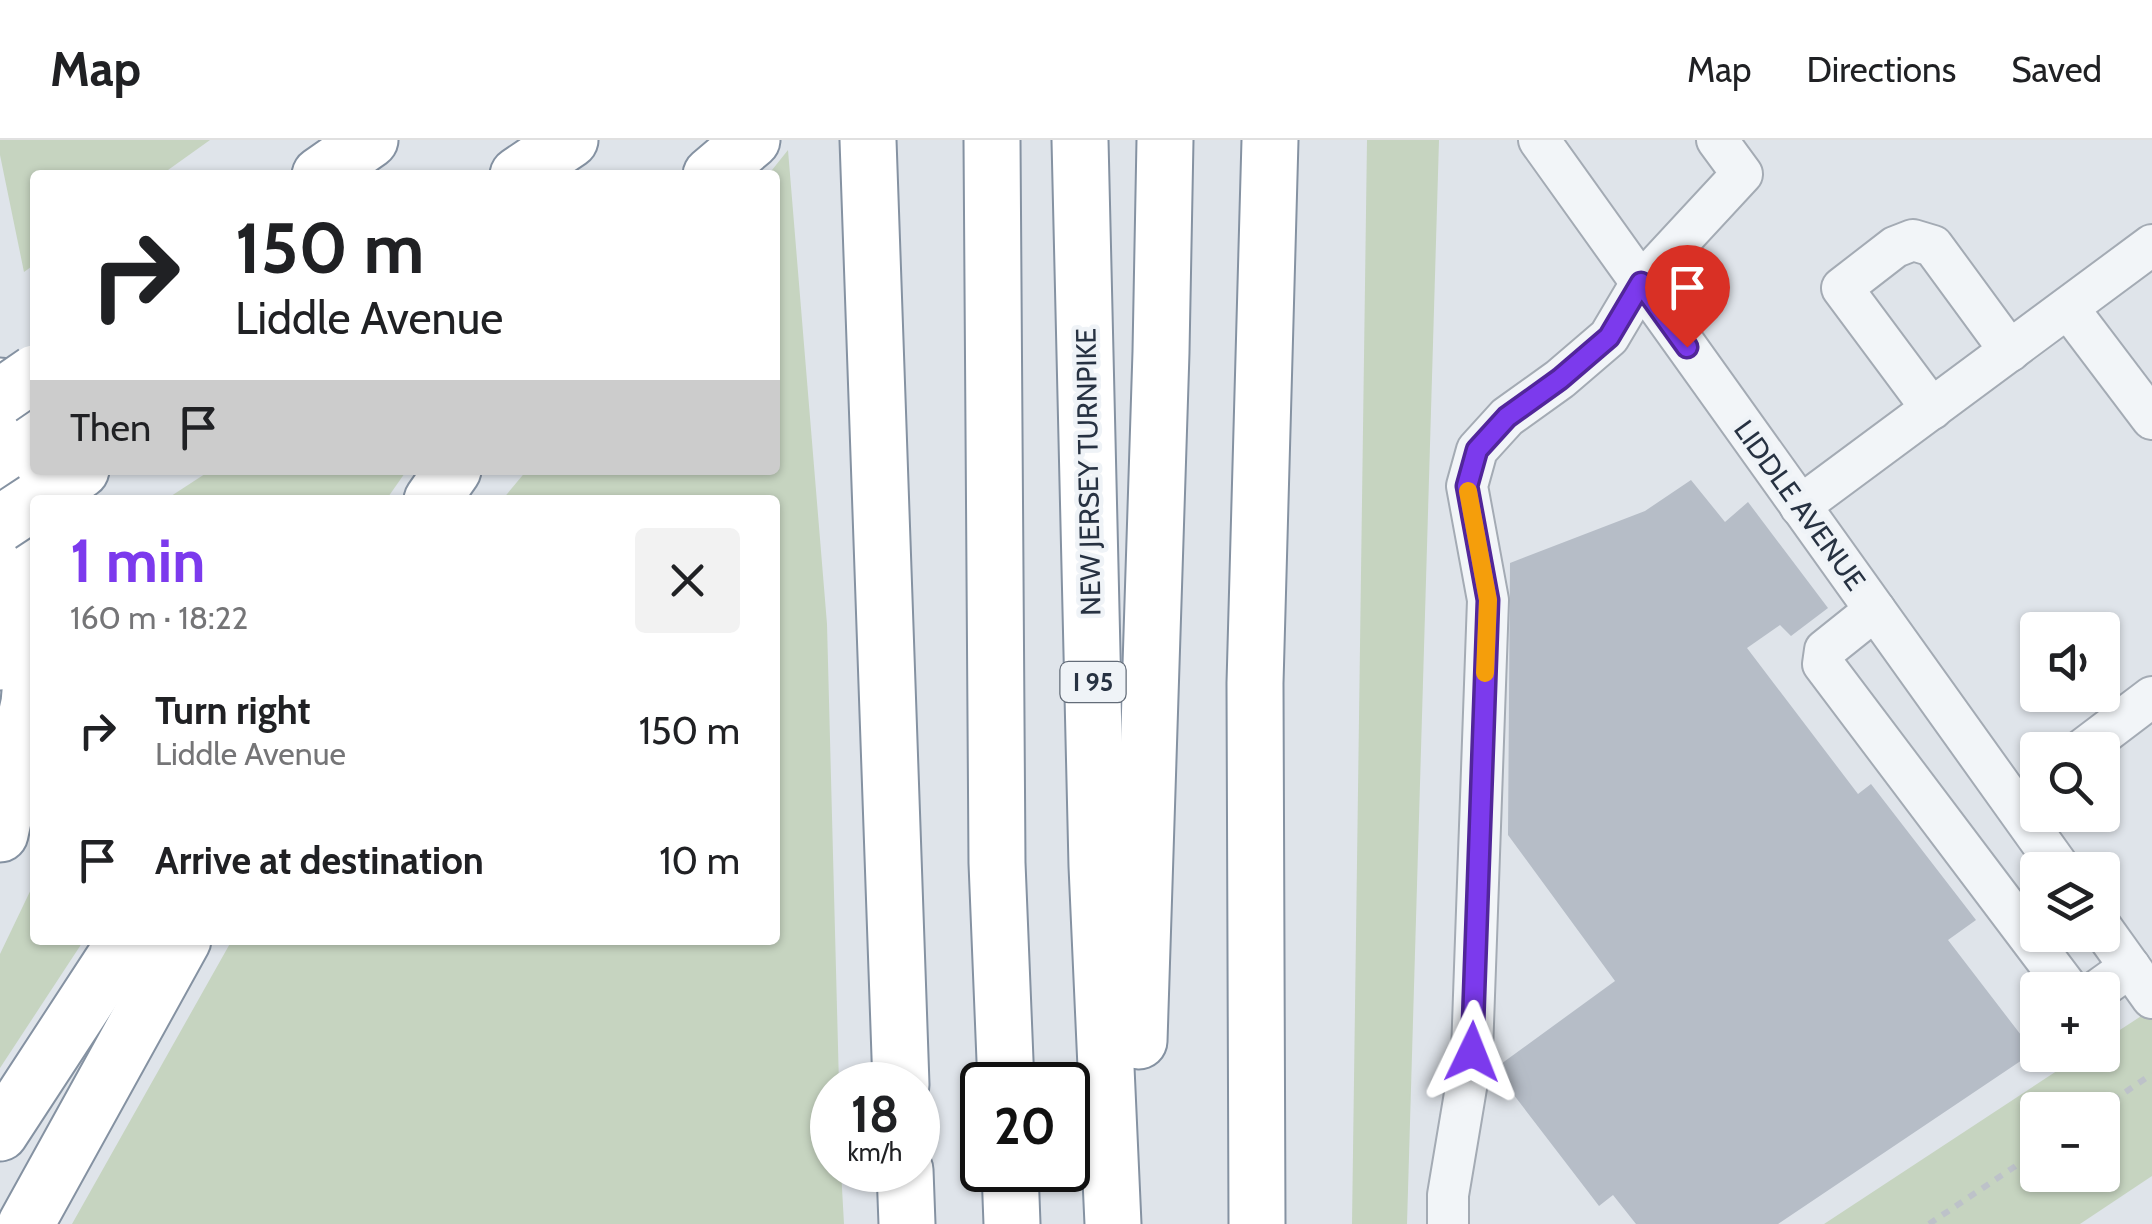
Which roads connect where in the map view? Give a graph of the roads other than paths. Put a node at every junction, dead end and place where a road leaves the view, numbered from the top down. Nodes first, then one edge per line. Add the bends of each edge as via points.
1 (370, 140) edge
2 (570, 140) edge
3 (752, 140) edge
4 (868, 140) edge
5 (992, 140) edge
6 (1080, 140) edge
7 (1165, 140) edge
8 (1270, 140) edge
9 (1539, 140) edge
10 (1717, 140) edge
11 (327, 170) edge
12 (525, 170) edge
13 (717, 170) edge
14 (2150, 250) edge
15 (1641, 283) junction
16 (2068, 308) junction
17 (2010, 351) junction
18 (30, 361) edge
19 (0, 370) edge
20 (30, 380) edge
21 (0, 386) edge
22 (1932, 409) junction
23 (4, 418) edge
24 (2152, 419) edge
25 (75, 475) edge
26 (51, 495) edge
27 (1800, 506) junction
28 (22, 519) edge
29 (30, 572) edge
30 (1875, 610) junction
31 (0, 662) edge
32 (30, 692) edge
33 (2152, 697) edge
34 (2106, 732) edge
35 (2020, 787) edge
36 (0, 834) edge
37 (123, 945) edge
38 (180, 945) edge
39 (2113, 952) edge
40 (2054, 972) edge
41 (2127, 985) edge
42 (900, 1062) edge
43 (1005, 1062) edge
44 (0, 1133) edge
45 (906, 1192) edge
46 (1011, 1192) edge
47 (26, 1224) edge
48 (907, 1224) edge
49 (1012, 1224) edge
50 (1114, 1224) edge
51 (1137, 1224) edge
52 (1258, 1224) edge
53 (1448, 1224) edge

1 - 11 highway
2 - 12 highway
3 - 13 highway
4 - 42 highway
5 - 43 highway via 996,863
6 - 50 highway, NEW JERSEY TURNPIKE / I 95 via 1097,866
7 - 51 highway
8 - 52 highway via 1255,683
9 - 15 street, LIDDLE AVENUE
10 - 15 street via 1742,174
14 - 16 street
15 - 27 street, LIDDLE AVENUE
15 - 53 street via 1609,337 1507,417 1477,450 1467,486 1488,600 1472,1052
16 - 17 street
16 - 24 street
17 - 22 street
17 - 22 street via 1933,246 1913,240 1895,247 1842,288
18 - 19 highway
20 - 23 highway, bridge
21 - 23 highway
22 - 27 street
23 - 28 highway
25 - 26 highway
27 - 30 street, LIDDLE AVENUE
28 - 29 highway
28 - 31 highway
30 - 35 street, LIDDLE AVENUE
30 - 40 street via 1825,650 1822,664
32 - 36 highway
33 - 34 street
37 - 44 highway
38 - 47 highway
39 - 41 street
45 - 48 highway
46 - 49 highway

